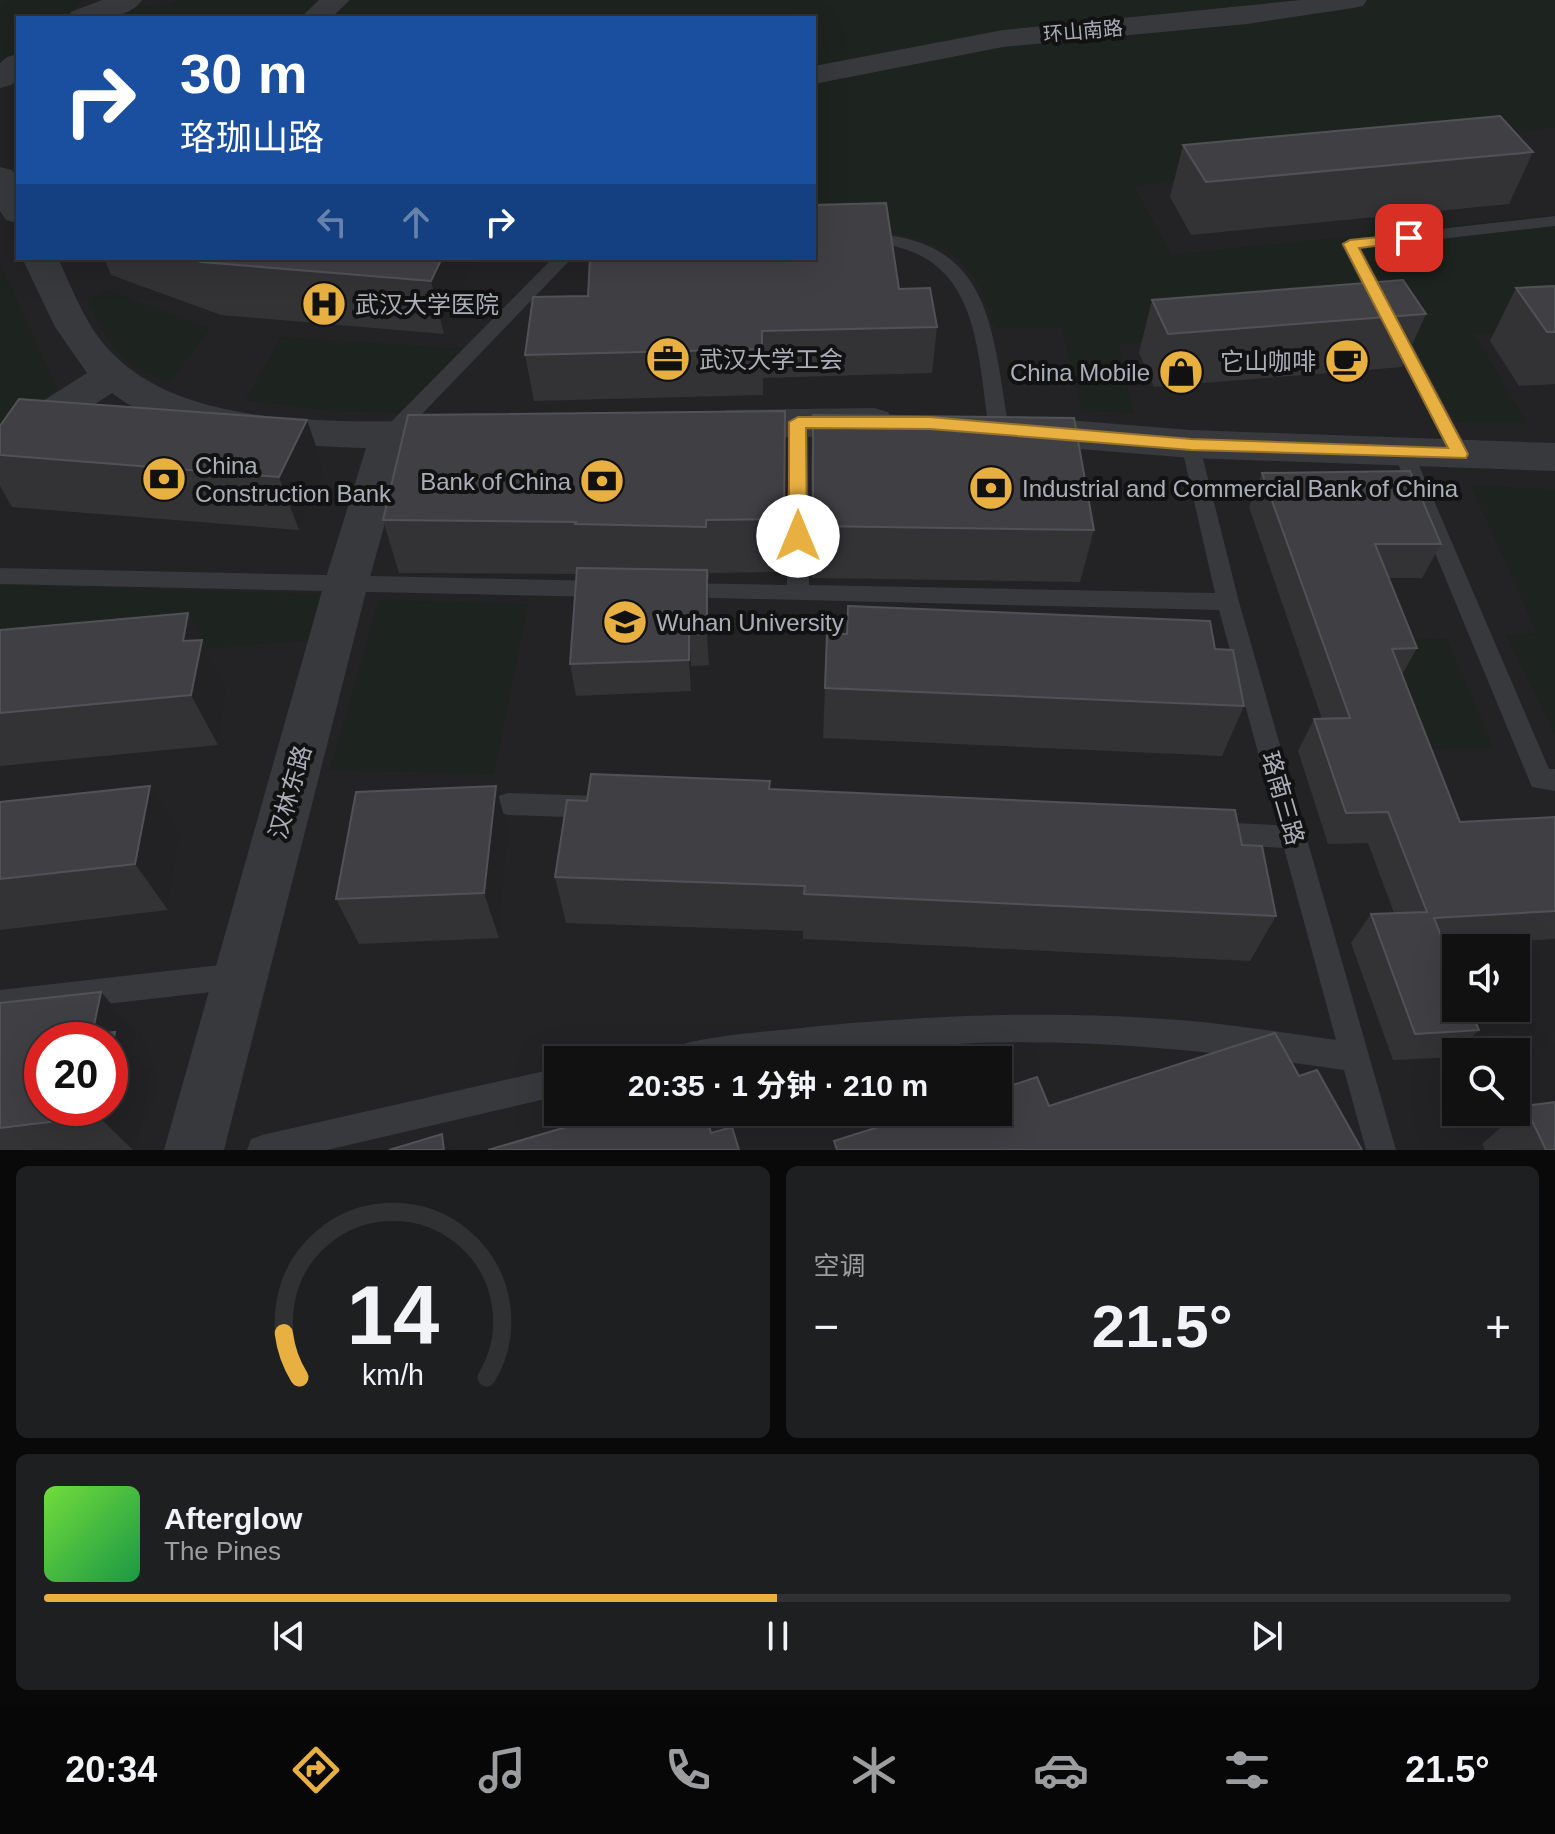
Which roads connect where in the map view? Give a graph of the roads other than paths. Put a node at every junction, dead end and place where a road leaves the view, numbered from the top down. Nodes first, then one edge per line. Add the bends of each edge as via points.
1 (92, 0) edge
2 (128, 0) edge
3 (336, 0) edge
4 (1353, 0) edge
5 (75, 16) edge
6 (86, 16) edge
7 (316, 16) edge
8 (16, 65) edge
9 (816, 75) edge
10 (0, 79) edge
11 (0, 177) edge
12 (16, 209) edge
13 (1555, 221) edge
14 (816, 239) edge
15 (41, 260) edge
16 (561, 260) edge
17 (111, 376) junction
18 (798, 422) junction
19 (916, 423) edge
20 (688, 425) edge
21 (958, 425) edge
22 (999, 428) junction
23 (498, 433) edge
24 (390, 435) junction
25 (1191, 444) junction
26 (0, 447) edge
27 (1404, 454) junction
28 (1460, 454) junction
29 (1555, 457) edge
30 (0, 576) edge
31 (346, 584) junction
32 (627, 590) edge
33 (658, 590) edge
34 (798, 593) junction
35 (1228, 602) junction
36 (1555, 780) edge
37 (508, 804) dead end
38 (618, 808) edge
39 (1184, 832) edge
40 (1293, 837) junction
41 (238, 976) junction
42 (0, 1003) edge
43 (772, 1046) edge
44 (1354, 1057) junction
45 (544, 1085) edge
46 (194, 1150) edge
47 (262, 1150) edge
48 (1381, 1150) edge

1 - 5 street
2 - 6 street
3 - 7 street
4 - 9 street, 环山南路 via 1237,17 995,40
8 - 10 street
11 - 12 street
13 - 28 lane via 1350,244
14 - 22 lane via 889,240 929,250 953,265 977,311
15 - 17 street via 86,346
16 - 24 lane
17 - 24 street via 137,394 190,413 325,433
17 - 26 street
18 - 19 street
18 - 20 street
18 - 34 lane
21 - 22 street
22 - 25 street
23 - 24 street
24 - 31 street, 汉林东路
25 - 27 street
25 - 35 lane, 珞南三路
27 - 28 street
27 - 36 lane via 1541,780
28 - 29 street
30 - 31 lane
31 - 32 lane
31 - 41 street, 汉林东路
33 - 34 lane
34 - 35 lane
35 - 40 lane, 珞南三路
37 - 38 lane
39 - 40 lane
40 - 44 lane, 珞南三路
41 - 42 lane
41 - 46 street, 汉林东路
43 - 44 lane via 991,1027 1156,1032
44 - 48 lane, 珞南三路
45 - 47 lane

